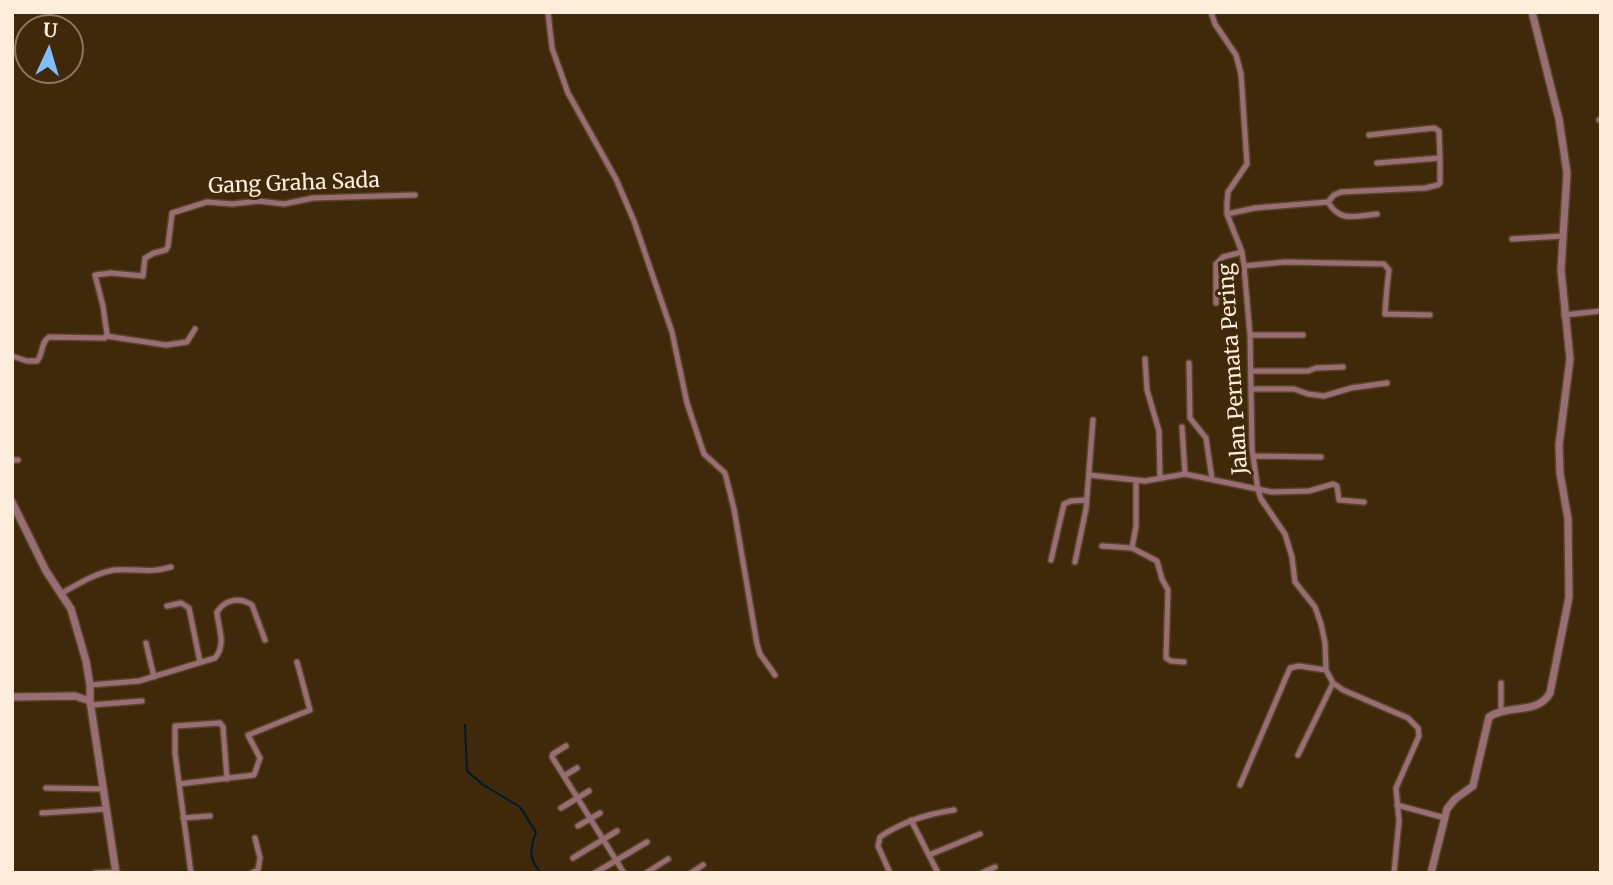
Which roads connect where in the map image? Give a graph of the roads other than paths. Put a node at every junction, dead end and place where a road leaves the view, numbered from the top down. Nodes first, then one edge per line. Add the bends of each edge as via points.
1 (548, 12) edge
2 (1211, 12) edge
3 (1532, 12) edge
4 (1368, 135) dead end
5 (1440, 159) junction
6 (1377, 163) dead end
7 (415, 195) dead end
8 (1328, 202) junction
9 (1227, 214) junction
10 (1377, 214) dead end
11 (1563, 236) junction
12 (1511, 239) dead end
13 (1242, 253) junction
14 (1244, 266) junction
15 (1216, 303) dead end
16 (1601, 311) edge
17 (1430, 315) dead end
18 (1564, 315) junction
19 (195, 329) dead end
20 (1250, 335) junction
21 (1303, 335) dead end
22 (106, 337) junction
23 (12, 356) edge
24 (1145, 359) dead end
25 (1189, 363) dead end
26 (1343, 367) dead end
27 (1252, 370) junction
28 (1387, 383) dead end
29 (1252, 389) junction
30 (1093, 420) dead end
31 (1182, 427) dead end
32 (1254, 456) junction
33 (1321, 457) dead end
34 (1185, 474) junction
35 (1089, 475) junction
36 (1160, 478) junction
37 (1212, 479) junction
38 (1136, 480) junction
39 (1258, 491) junction
40 (1086, 500) junction
41 (12, 502) edge
42 (1364, 502) dead end
43 (1102, 546) dead end
44 (1132, 548) junction
45 (1051, 560) dead end
46 (1075, 562) dead end
47 (171, 567) dead end
48 (62, 593) junction
49 (167, 606) dead end
50 (265, 640) dead end
51 (146, 643) dead end
52 (200, 662) junction
53 (297, 662) dead end
54 (1184, 662) dead end
55 (1326, 670) junction
56 (775, 675) dead end
57 (154, 677) junction
58 (1333, 683) junction
59 (1501, 683) dead end
60 (90, 685) junction
61 (12, 697) edge
62 (142, 701) dead end
63 (90, 703) junction
64 (1501, 711) junction
65 (566, 746) dead end
66 (1298, 755) dead end
67 (577, 768) dead end
68 (564, 776) junction
69 (227, 779) junction
70 (179, 784) junction
71 (1240, 785) dead end
72 (46, 788) dead end
73 (103, 789) junction
74 (589, 791) dead end
75 (577, 798) junction
76 (1397, 805) junction
77 (561, 807) dead end
78 (106, 809) junction
79 (954, 810) dead end
80 (42, 813) dead end
81 (600, 813) dead end
82 (211, 816) dead end
83 (183, 818) junction
84 (1445, 818) junction
85 (590, 819) junction
86 (911, 820) junction
87 (578, 826) dead end
88 (617, 831) dead end
89 (980, 834) dead end
90 (255, 838) dead end
91 (603, 840) junction
92 (647, 842) dead end
93 (929, 855) junction
94 (573, 858) dead end
95 (668, 859) dead end
96 (616, 860) junction
97 (703, 865) dead end
98 (995, 867) dead end
99 (94, 873) edge
100 (116, 873) edge
101 (191, 873) edge
102 (252, 873) edge
103 (595, 873) edge
104 (624, 873) edge
105 (646, 873) edge
106 (691, 873) edge
107 (890, 873) edge
108 (938, 873) edge
109 (982, 873) edge
110 (1394, 873) edge
111 (1431, 873) edge

1 - 56 street via 552,48 568,93 634,221 672,332 687,403 704,454 725,473 757,644
2 - 9 street via 1236,55 1241,74 1247,164 1228,192
3 - 11 street via 1559,119 1567,173
4 - 5 street via 1434,128 1439,131
5 - 6 street
5 - 8 street via 1438,185 1341,192
7 - 22 street, Gang Graha Sada via 313,198 284,204 207,202 172,213 168,246 145,258 144,276 95,275
8 - 9 street
8 - 10 street via 1342,216
9 - 13 street, Jalan Permata Pering
11 - 12 street
11 - 18 street
13 - 14 street, Jalan Permata Pering
13 - 15 street via 1223,257 1216,264
14 - 17 street via 1384,264 1389,270 1385,314
14 - 20 street, Jalan Permata Pering
16 - 18 street
18 - 64 street via 1570,359 1559,444 1568,519 1569,597 1546,700
19 - 22 street via 187,342 166,345
20 - 21 street
20 - 27 street, Jalan Permata Pering
22 - 23 street via 48,337 37,360
24 - 36 street via 1147,390 1159,431
25 - 37 street via 1190,418 1206,438
26 - 27 street
27 - 29 street, Jalan Permata Pering
28 - 29 street via 1324,396 1294,389
29 - 32 street, Jalan Permata Pering
30 - 35 street
31 - 34 street
32 - 33 street
32 - 39 street, Jalan Permata Pering
34 - 36 street
34 - 37 street
35 - 38 street
35 - 40 street
36 - 38 street
37 - 39 street
38 - 44 street
39 - 42 street via 1308,491 1333,484 1339,500
39 - 55 street, Jalan Permata Pering via 1285,534 1295,582 1317,612
40 - 45 street via 1064,504
40 - 46 street
41 - 48 street
43 - 44 street
44 - 54 street via 1159,565 1168,590 1166,658
47 - 48 street via 155,572 115,570
48 - 60 street via 71,609
49 - 52 street via 181,603 189,608
50 - 52 street via 252,605 231,601 217,612 222,640 218,655
51 - 57 street
52 - 57 street
53 - 69 street via 310,710 249,734 260,758 256,773
55 - 58 street, Jalan Permata Pering
55 - 71 street via 1290,668
57 - 60 street
58 - 66 street
58 - 76 street via 1418,727 1416,745 1396,788
59 - 64 street
60 - 63 street
61 - 63 street via 75,696
62 - 63 street
63 - 73 street
64 - 84 street via 1486,722 1473,786 1455,799
65 - 68 street via 552,755
67 - 68 street
68 - 75 street
69 - 70 street
69 - 70 street via 220,723 176,725
70 - 83 street
72 - 73 street
73 - 78 street
74 - 75 street
75 - 77 street
75 - 85 street
76 - 84 street
76 - 110 street
78 - 80 street
78 - 100 street
79 - 86 street
81 - 85 street
82 - 83 street
83 - 101 street
84 - 111 street
85 - 87 street
85 - 91 street
86 - 93 street
86 - 107 street via 879,839
88 - 91 street
89 - 93 street
90 - 102 street via 260,863
91 - 94 street
91 - 96 street
92 - 96 street
93 - 108 street
95 - 105 street
96 - 103 street
96 - 104 street
97 - 106 street
98 - 109 street
99 - 100 street

